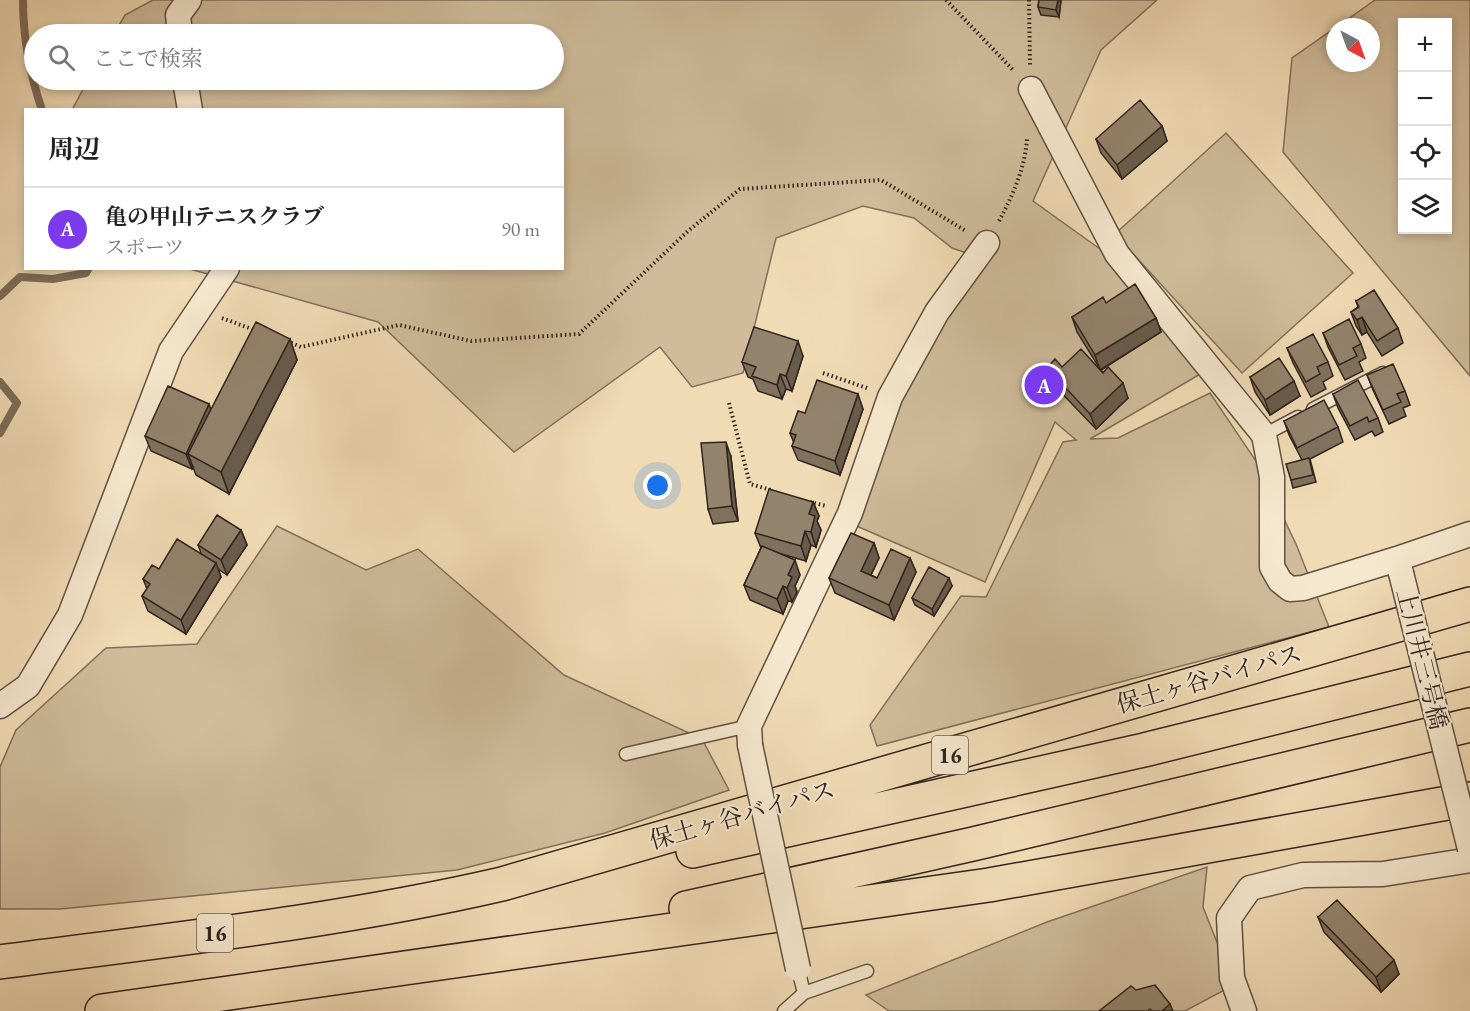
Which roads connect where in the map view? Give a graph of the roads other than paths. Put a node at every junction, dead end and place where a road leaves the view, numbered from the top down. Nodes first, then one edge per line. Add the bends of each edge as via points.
1 (189, 0) edge
2 (179, 24) edge
3 (1031, 89) road end
4 (187, 90) edge
5 (190, 108) edge
6 (987, 243) road end
7 (226, 270) edge
8 (1390, 369) edge
9 (1264, 435) junction
10 (1470, 534) edge
11 (1399, 566) junction
12 (1470, 604) edge
13 (1470, 656) edge
14 (1470, 669) edge
15 (1346, 699) junction
16 (0, 706) edge
17 (1470, 725) edge
18 (749, 736) junction
19 (1470, 743) edge
20 (626, 754) dead end
21 (1238, 781) junction
22 (1470, 799) edge
23 (1470, 850) edge
24 (1470, 860) edge
25 (429, 901) junction
26 (447, 960) junction
27 (0, 962) edge
28 (798, 969) joint
29 (867, 971) dead end
30 (804, 993) junction
31 (102, 1011) edge
32 (783, 1011) edge
33 (1244, 1011) edge

1 - 2 street via 178,15
3 - 9 street via 1117,254
4 - 5 street
6 - 18 street via 937,312 890,396 850,513
7 - 16 street via 171,351 70,615 28,686
8 - 9 lane
9 - 11 street via 1272,477 1270,553 1280,581 1290,588 1303,588
10 - 11 street
11 - 23 street, 上川井三号橋, bridge
12 - 25 highway, 保土ヶ谷バイパス / 16 via 591,860
13 - 15 highway, 16
14 - 15 highway, 16
15 - 25 highway, 16 via 1121,755 595,874
17 - 21 highway
18 - 20 lane
18 - 28 street, bridge
19 - 21 highway
21 - 26 highway
22 - 26 highway via 988,885
24 - 33 street via 1383,874 1303,875 1250,888 1229,918 1232,978
25 - 27 highway, 保土ヶ谷バイパス / 16
26 - 31 highway
28 - 30 lane
29 - 30 lane
30 - 32 lane

